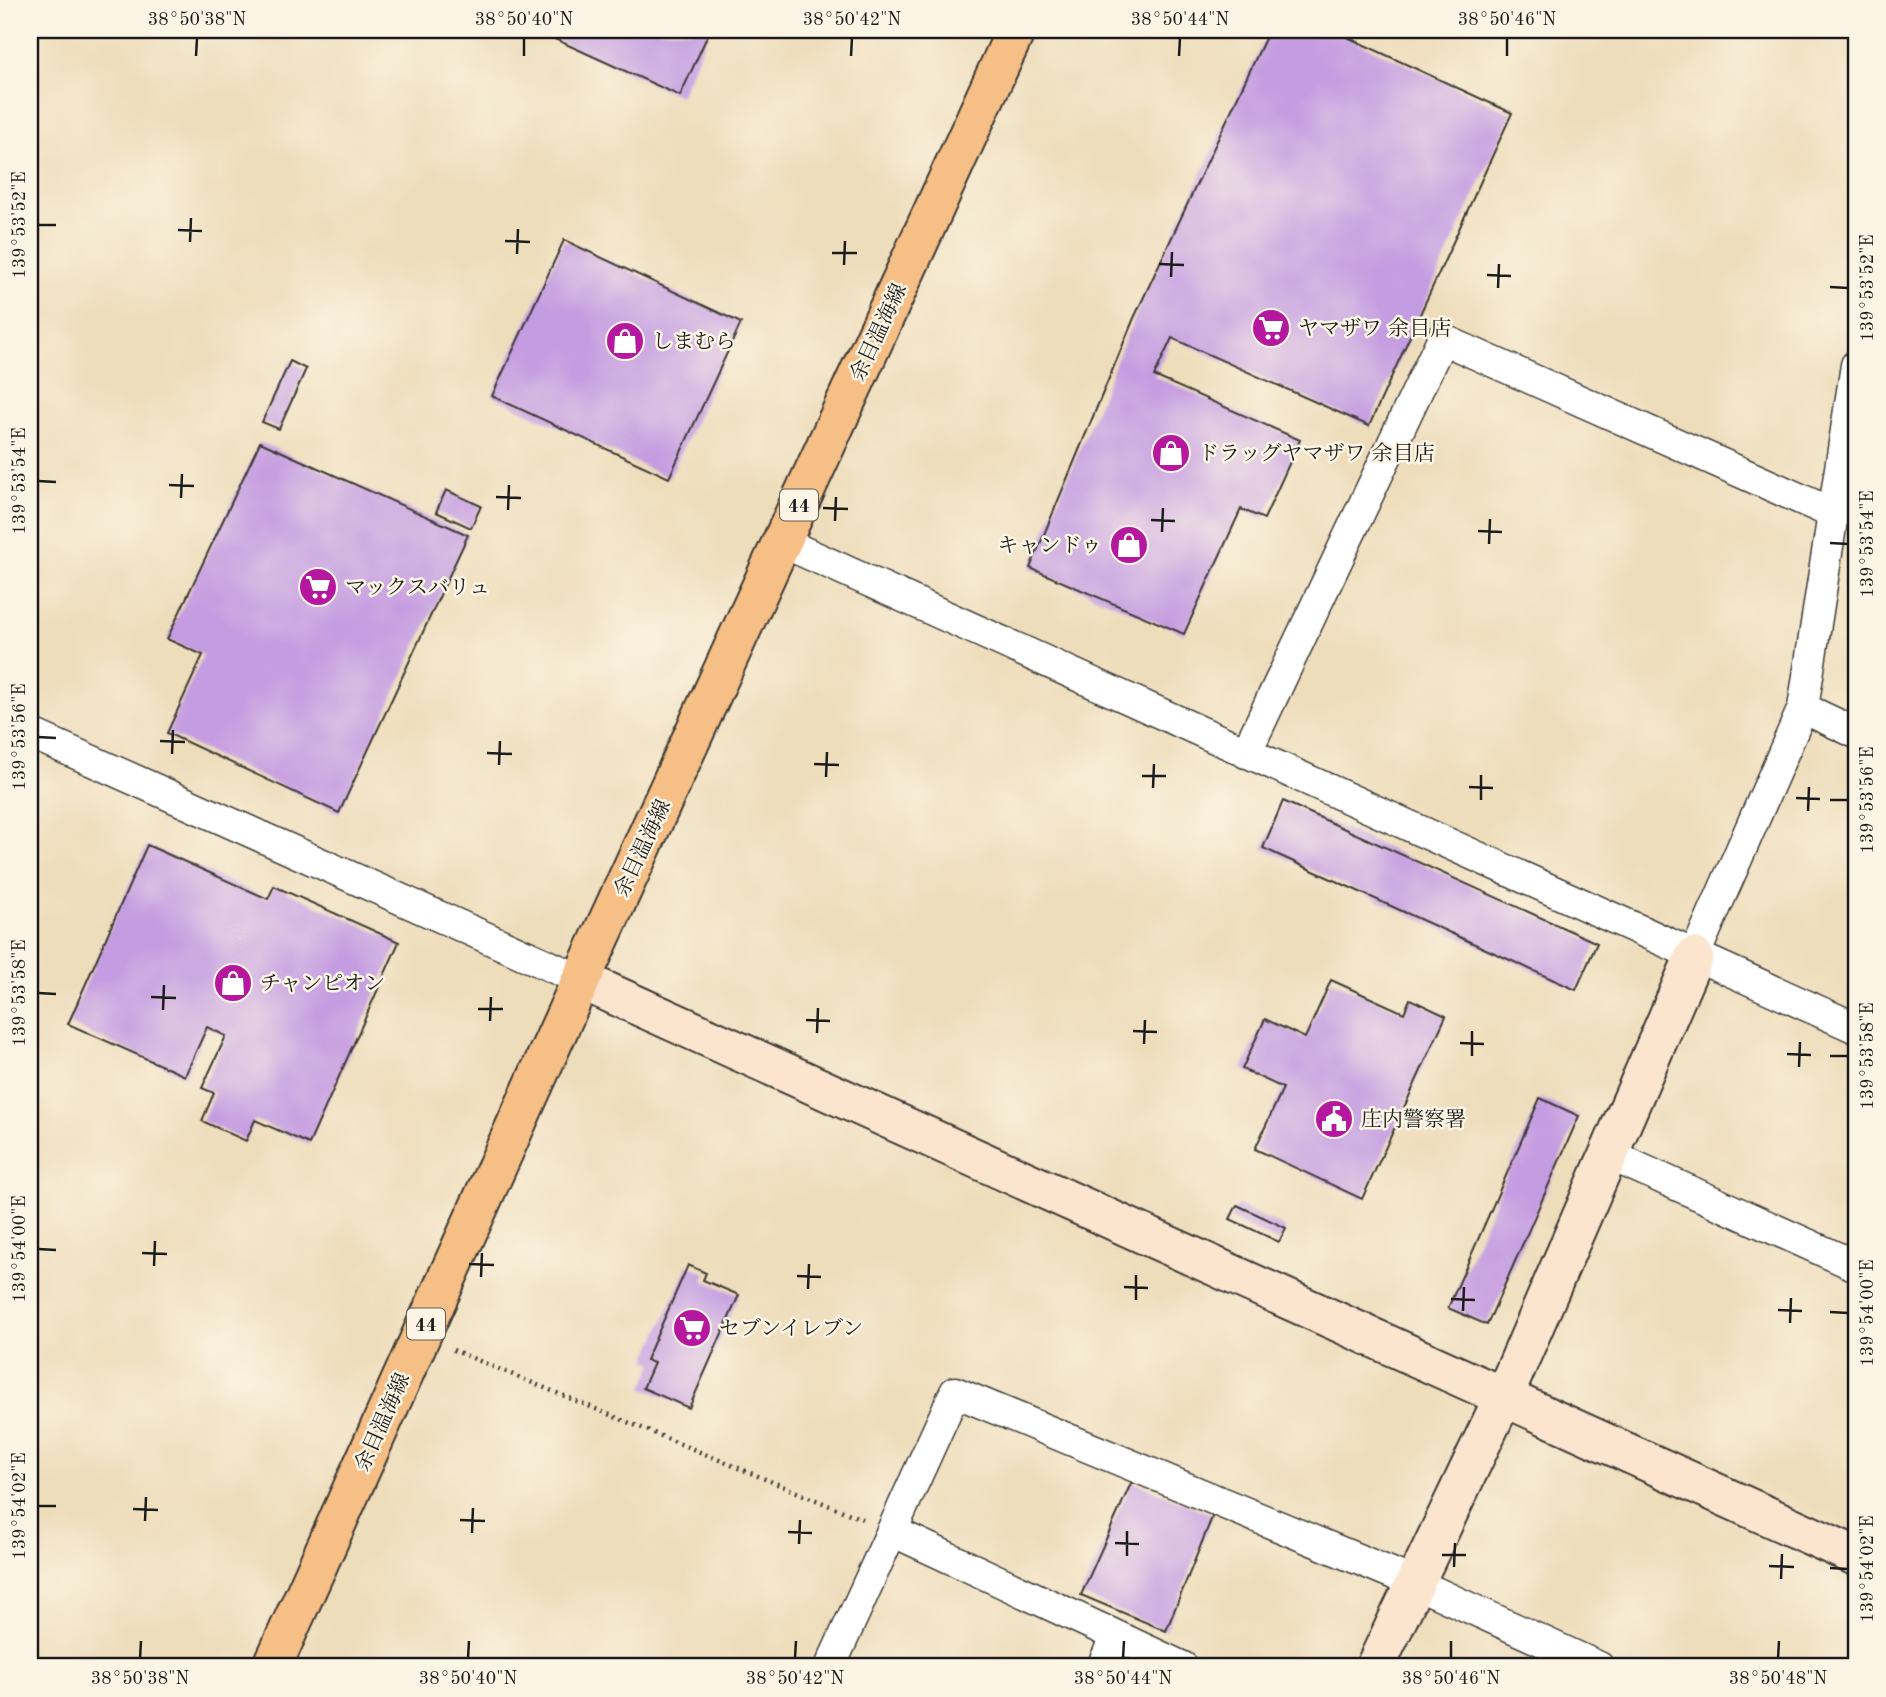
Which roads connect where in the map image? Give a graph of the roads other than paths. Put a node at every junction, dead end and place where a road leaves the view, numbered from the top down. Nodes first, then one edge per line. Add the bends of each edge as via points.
1 (1016, 30) edge
2 (1856, 365) edge
3 (1832, 513) junction
4 (782, 542) junction
5 (1803, 708) junction
6 (30, 733) edge
7 (1856, 733) edge
8 (1246, 753) junction
9 (1694, 957) junction
10 (581, 980) junction
11 (1856, 1028) edge
12 (1608, 1154) junction
13 (1856, 1266) edge
14 (1504, 1396) junction
15 (892, 1531) junction
16 (1856, 1556) edge
17 (1413, 1582) junction
18 (1116, 1636) junction
19 (272, 1667) edge
20 (830, 1667) edge
21 (1102, 1667) edge
22 (1184, 1667) edge
23 (1375, 1667) edge
24 (1599, 1667) edge

1 - 4 main road, 余目温海線 / 44
2 - 3 street
3 - 5 street
3 - 8 street via 1442,339
4 - 8 street
4 - 10 main road, 余目温海線 / 44
5 - 7 street
5 - 9 street
6 - 10 street
8 - 9 street
9 - 11 street
9 - 12 street
10 - 14 street
10 - 19 main road, 余目温海線 / 44
12 - 13 street
12 - 14 street
14 - 16 street
14 - 17 street
15 - 17 street via 955,1392
15 - 18 street
15 - 20 street
17 - 23 street
17 - 24 street
18 - 21 street
18 - 22 street

